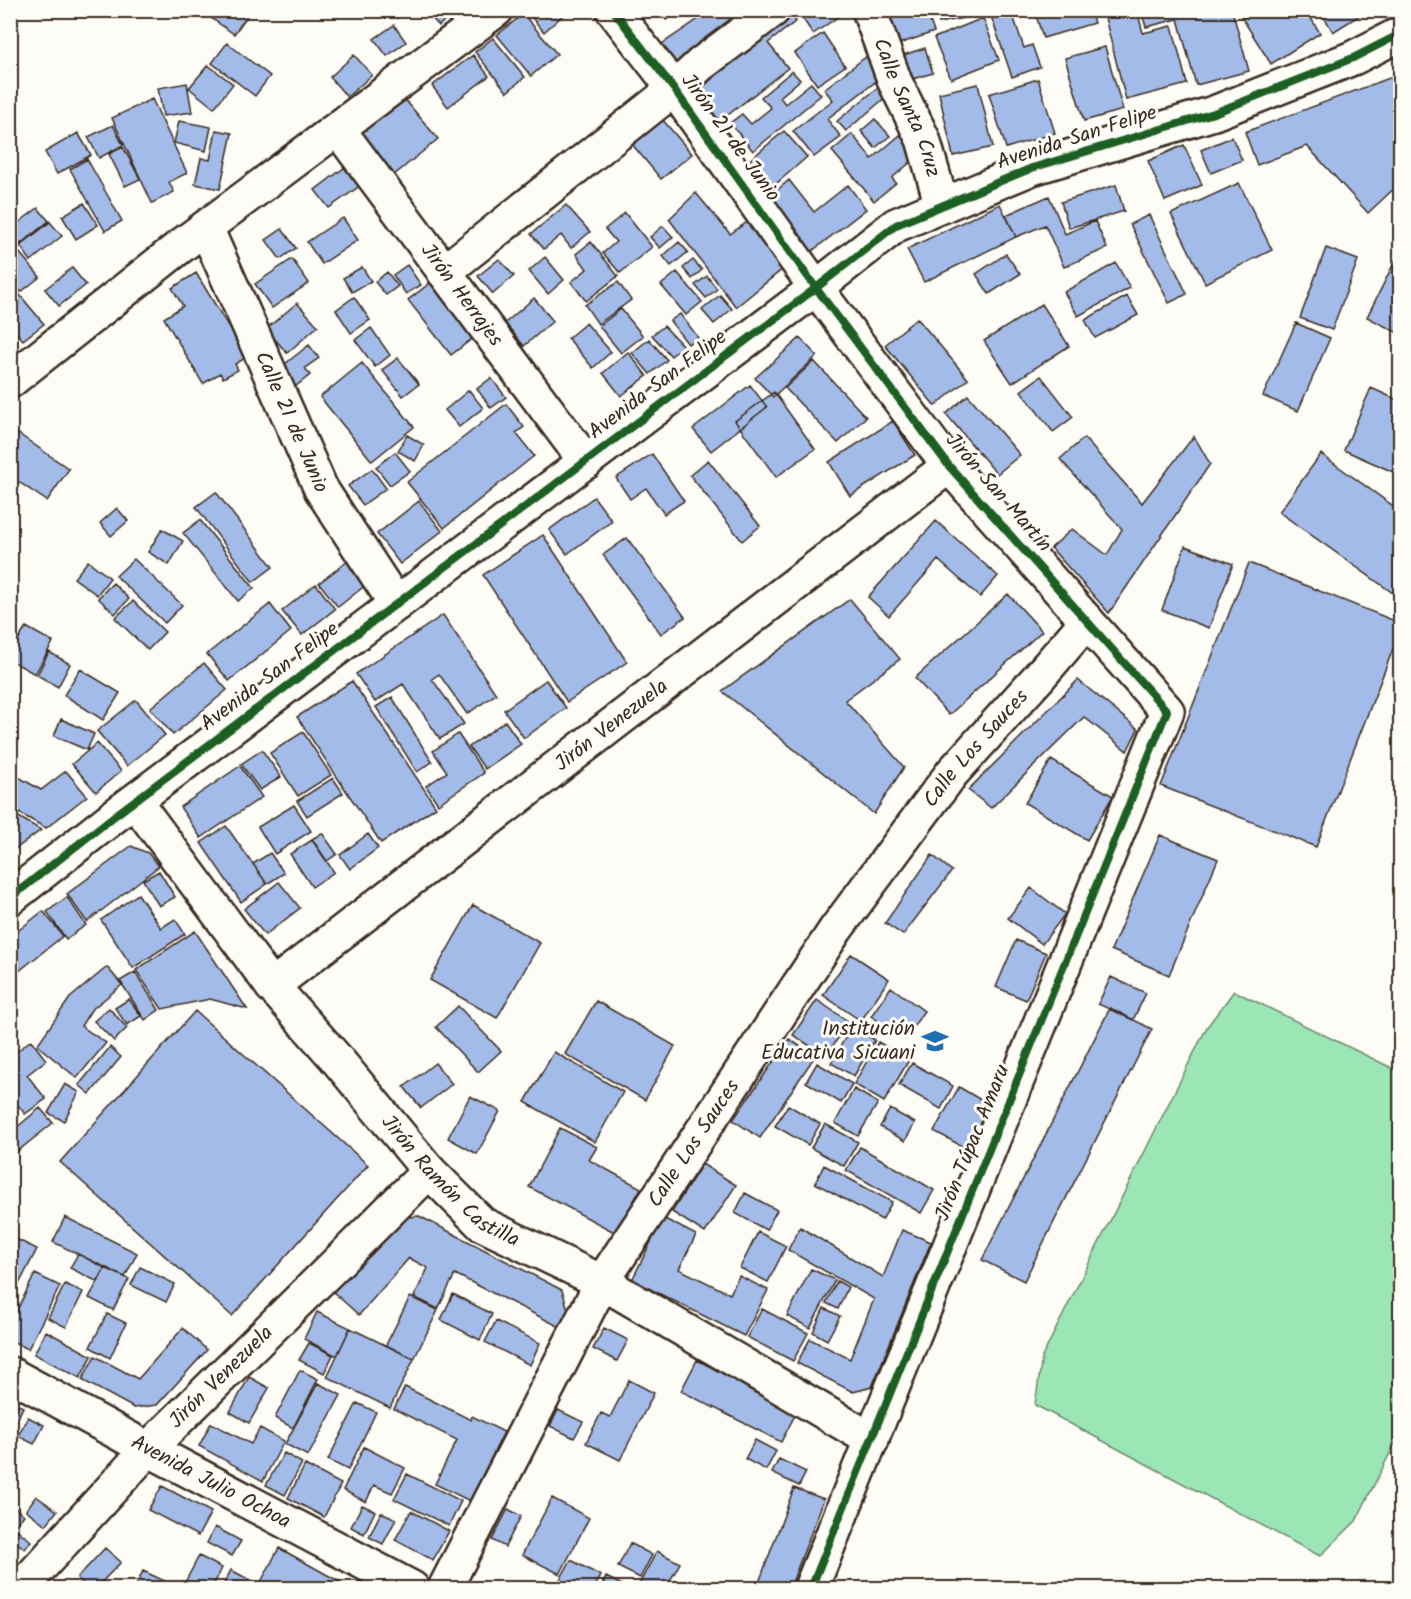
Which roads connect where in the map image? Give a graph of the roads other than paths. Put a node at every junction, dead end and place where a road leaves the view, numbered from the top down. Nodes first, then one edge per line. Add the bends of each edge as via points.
1 (496, 10) edge
2 (613, 10) edge
3 (772, 10) edge
4 (869, 10) edge
5 (1401, 34) edge
6 (674, 89) junction
7 (338, 129) junction
8 (942, 206) junction
9 (206, 228) junction
10 (444, 272) junction
11 (816, 288) junction
12 (10, 381) edge
13 (586, 462) junction
14 (948, 466) junction
15 (396, 604) junction
16 (1087, 621) junction
17 (1167, 711) joint
18 (135, 801) junction
19 (10, 898) edge
20 (272, 986) junction
21 (429, 1171) junction
22 (602, 1282) junction
23 (10, 1374) edge
24 (872, 1440) junction
25 (148, 1449) junction
26 (21, 1588) edge
27 (412, 1588) edge
28 (445, 1588) edge
29 (811, 1588) edge

1 - 7 street
2 - 6 street, Jirón 21 de Junio
3 - 6 street
4 - 8 street, Calle Santa Cruz via 895,82 923,139
5 - 8 street, Avenida San Felipe via 1353,58 1214,112 1032,168
6 - 10 street
6 - 11 street, Jirón 21 de Junio
7 - 9 street
7 - 10 street, Jirón Herrajes
8 - 11 street, Avenida San Felipe via 896,225
9 - 12 street
9 - 15 street, Calle 21 de Junio via 321,489
10 - 13 street, Jirón Herrajes
11 - 13 street, Avenida San Felipe
11 - 14 street, Jirón San Martín
13 - 15 street, Avenida San Felipe
14 - 16 street, Jirón San Martín
14 - 20 street, Jirón Venezuela
15 - 18 street, Avenida San Felipe
16 - 17 street, Jirón San Martín
16 - 22 street, Calle Los Sauces via 952,773 836,929
17 - 24 street, Jirón Túpac Amaru
18 - 19 street, Avenida San Felipe
18 - 20 street, Jirón Ramón Castilla
20 - 21 street, Jirón Ramón Castilla
21 - 22 street, Jirón Ramón Castilla via 483,1224
21 - 25 street, Jirón Venezuela
22 - 24 street, Jirón Ramón Castilla
22 - 28 street, Calle Los Sauces
23 - 25 street, Avenida Julio Ochoa
24 - 29 street, Jirón Túpac Amaru
25 - 26 street, Jirón Venezuela
25 - 27 street, Avenida Julio Ochoa

